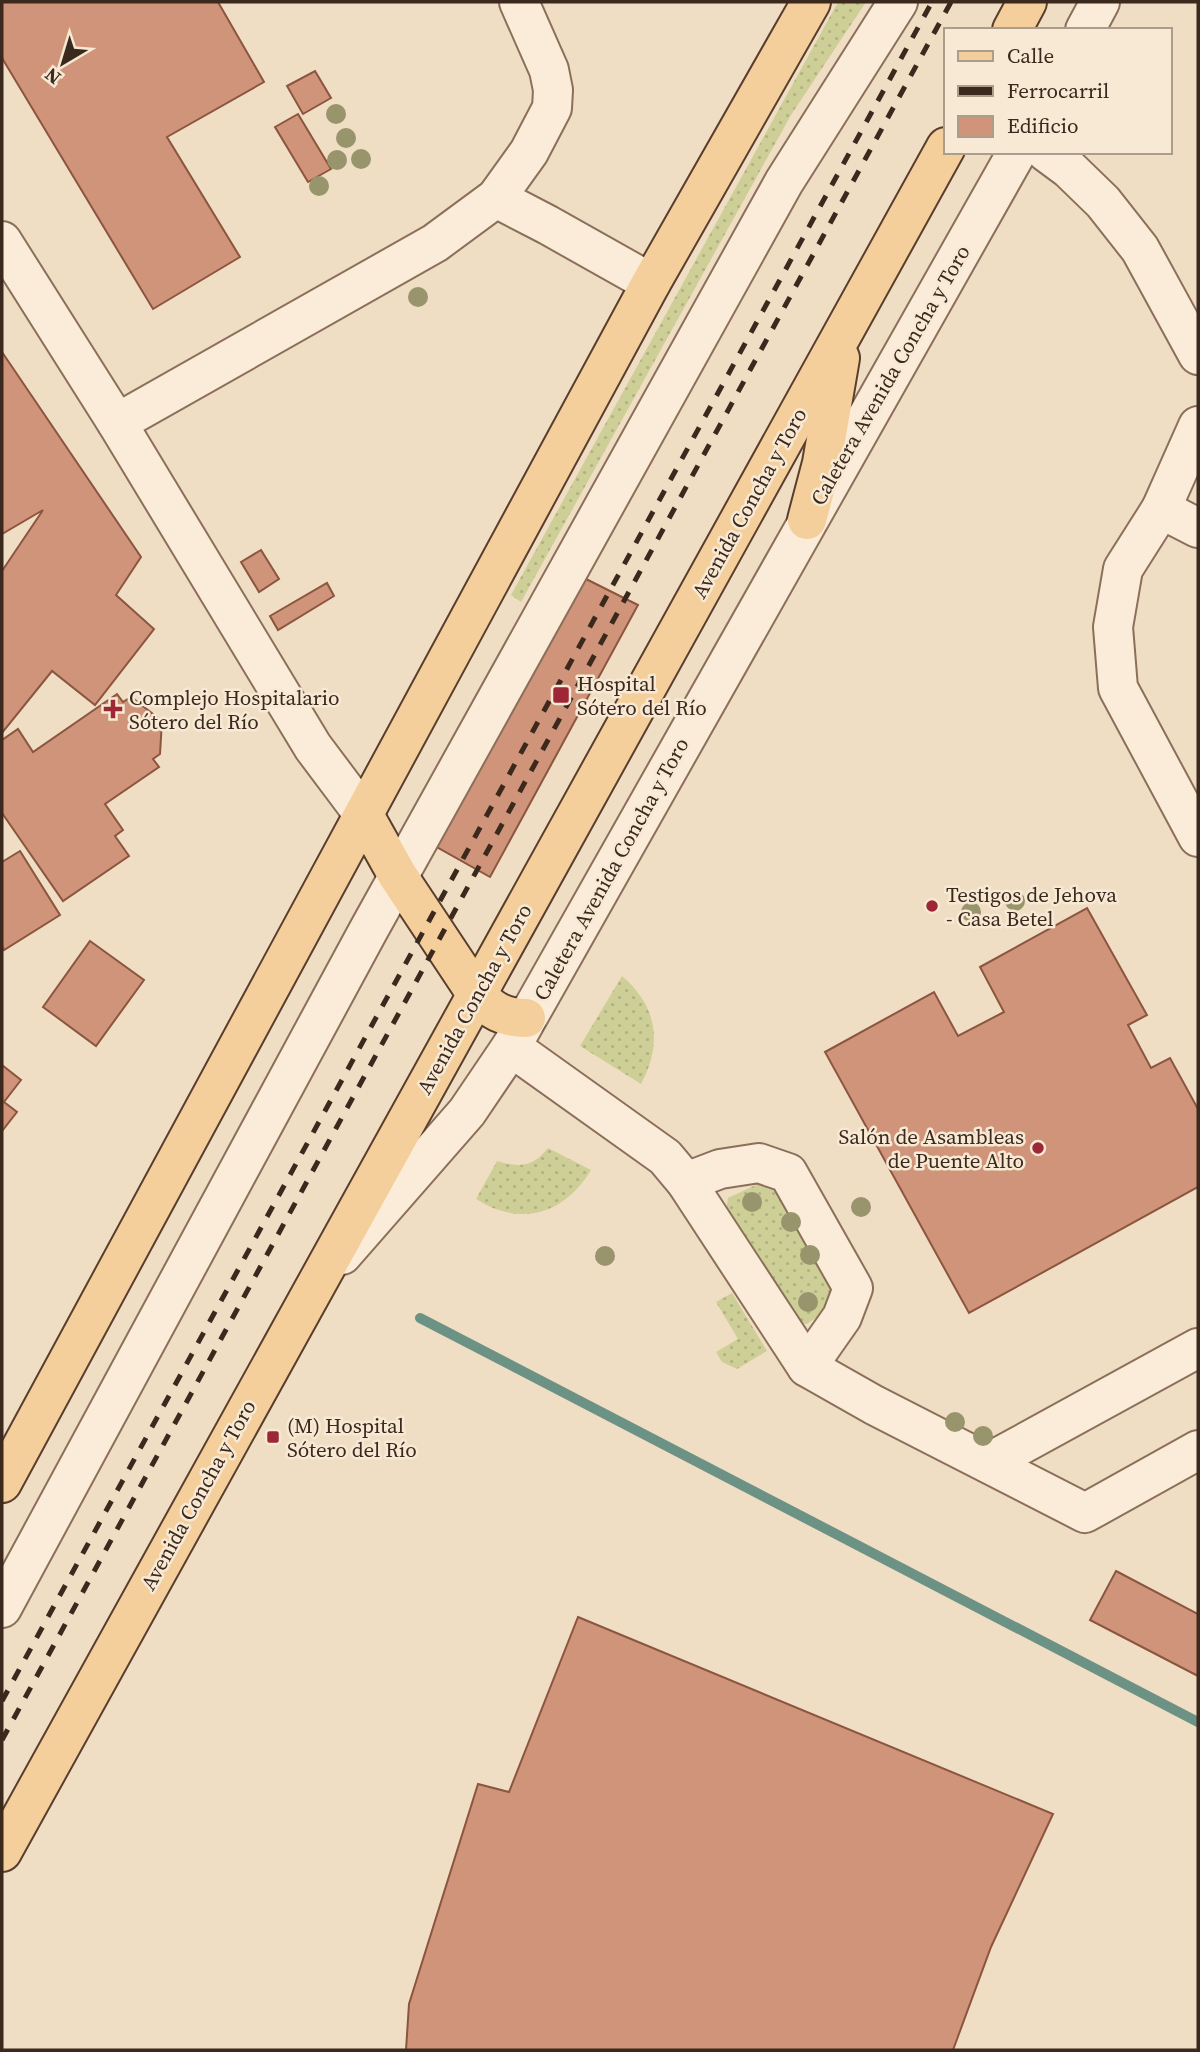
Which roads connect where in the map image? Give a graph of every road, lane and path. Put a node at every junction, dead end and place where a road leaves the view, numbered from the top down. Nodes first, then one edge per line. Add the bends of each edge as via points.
1 (519, 2) edge
2 (811, 2) edge
3 (898, 2) edge
4 (1027, 2) edge
5 (1100, 2) edge
6 (1013, 28) edge
7 (1086, 28) edge
8 (944, 151) edge
9 (1016, 154) edge
10 (1049, 154) edge
11 (496, 198) junction
12 (2, 241) edge
13 (652, 283) junction
14 (844, 331) junction
15 (1198, 355) edge
16 (117, 423) junction
17 (1198, 426) edge
18 (1161, 509) junction
19 (807, 520) junction
20 (1198, 528) edge
21 (364, 815) junction
22 (1198, 837) edge
23 (398, 876) junction
24 (477, 995) junction
25 (518, 1033) junction
26 (686, 1182) junction
27 (306, 1299) junction
28 (1198, 1348) edge
29 (807, 1367) junction
30 (1198, 1450) edge
31 (988, 1463) junction
32 (2, 1483) edge
33 (2, 1608) edge
34 (2, 1852) edge

1 - 11 street via 549,70 552,108 529,152
2 - 13 main road
3 - 23 street via 784,182
4 - 6 main road
5 - 7 street
8 - 14 main road, Avenida Concha y Toro
9 - 19 street, Caletera Avenida Concha y Toro
10 - 15 street via 1103,202 1140,249
11 - 13 street
11 - 16 street via 435,243
12 - 16 street
13 - 21 main road
14 - 19 main road via 822,463
14 - 24 main road, Avenida Concha y Toro
16 - 21 street via 313,747
17 - 18 street
18 - 20 street
18 - 22 street via 1124,569 1113,627 1118,688
19 - 25 street, Caletera Avenida Concha y Toro
21 - 23 main road
21 - 32 main road
23 - 24 main road
23 - 33 street
24 - 25 main road via 500,1015 512,1018
24 - 27 main road, Avenida Concha y Toro
25 - 26 street via 665,1157
25 - 27 street, Caletera Avenida Concha y Toro via 467,1112
26 - 29 street
26 - 29 street via 720,1169 760,1163 788,1173 853,1288 842,1317
27 - 34 main road, Avenida Concha y Toro
28 - 31 street
29 - 31 street
30 - 31 street via 1085,1513

